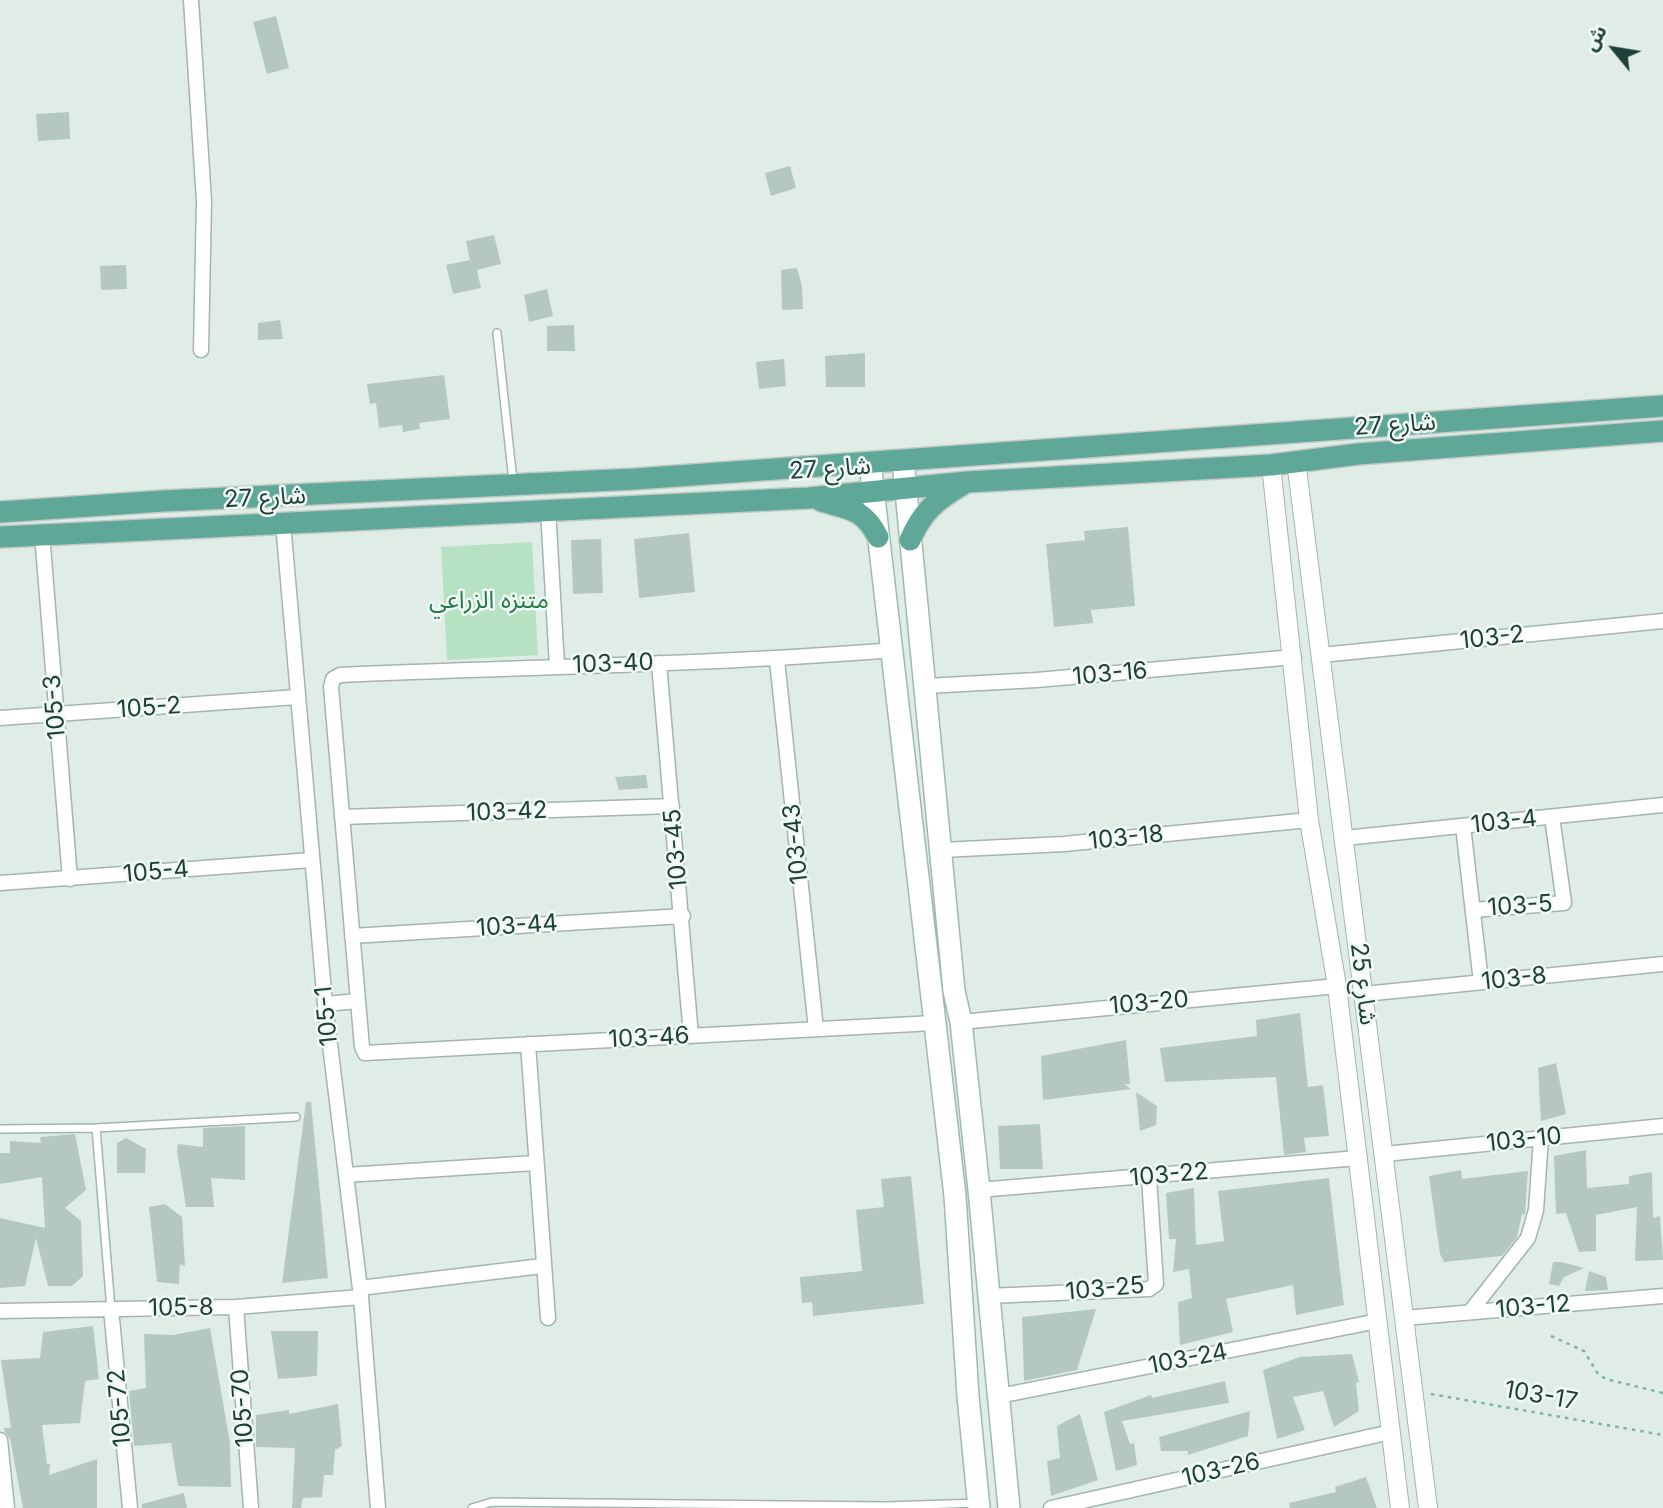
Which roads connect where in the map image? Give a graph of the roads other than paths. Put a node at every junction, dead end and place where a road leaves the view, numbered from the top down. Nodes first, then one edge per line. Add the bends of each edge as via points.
1 (191, 0) edge
2 (497, 333) dead end
3 (201, 349) dead end
4 (1663, 406) edge
5 (1663, 431) edge
6 (903, 460) junction
7 (1296, 461) junction
8 (870, 463) junction
9 (1271, 464) junction
10 (967, 482) junction
11 (514, 485) junction
12 (905, 489) junction
13 (874, 492) junction
14 (809, 498) junction
15 (548, 509) junction
16 (0, 512) edge
17 (283, 523) junction
18 (42, 534) junction
19 (0, 537) edge
20 (878, 537) junction
21 (909, 540) junction
22 (1663, 621) edge
23 (893, 650) junction
24 (1321, 655) junction
25 (1294, 657) junction
26 (777, 660) junction
27 (659, 663) junction
28 (557, 666) junction
29 (926, 685) junction
30 (297, 697) junction
31 (56, 716) junction
32 (0, 718) edge
33 (1663, 805) edge
34 (672, 806) junction
35 (342, 817) junction
36 (1552, 817) junction
37 (1309, 820) junction
38 (1463, 826) junction
39 (1345, 838) junction
40 (942, 850) junction
41 (312, 860) junction
42 (70, 879) junction
43 (0, 883) edge
44 (1473, 909) junction
45 (682, 916) junction
46 (352, 936) junction
47 (1663, 964) edge
48 (1481, 982) junction
49 (1337, 986) junction
50 (1364, 994) junction
51 (358, 1001) junction
52 (325, 1004) junction
53 (961, 1022) junction
54 (934, 1023) junction
55 (816, 1029) junction
56 (691, 1036) junction
57 (528, 1044) junction
58 (296, 1117) dead end
59 (1663, 1126) edge
60 (96, 1128) junction
61 (0, 1129) edge
62 (1541, 1138) junction
63 (1385, 1154) junction
64 (1358, 1158) junction
65 (536, 1163) junction
66 (346, 1175) junction
67 (1149, 1177) junction
68 (979, 1190) junction
69 (542, 1266) junction
70 (360, 1292) junction
71 (988, 1296) junction
72 (1663, 1296) edge
73 (236, 1307) junction
74 (111, 1308) junction
75 (0, 1311) edge
76 (1470, 1312) junction
77 (548, 1318) dead end
78 (1404, 1318) junction
79 (1378, 1321) junction
80 (999, 1396) junction
81 (1391, 1432) junction
82 (0, 1440) edge
83 (1, 1456) edge
84 (979, 1505) edge
85 (887, 1507) edge
86 (7, 1508) edge
87 (130, 1508) edge
88 (251, 1508) edge
89 (378, 1508) edge
90 (472, 1508) edge
91 (1009, 1508) edge
92 (1051, 1508) edge
93 (1400, 1508) edge
94 (1428, 1508) edge

1 - 3 street via 204,201
2 - 11 lane
4 - 6 main road, شارع 27
5 - 7 main road, شارع 27
6 - 8 main road, شارع 27
6 - 12 main road
7 - 9 main road, شارع 27
7 - 24 street, شارع 25
8 - 11 main road, شارع 27
8 - 13 main road
9 - 10 main road, شارع 27
9 - 25 street, شارع 25
10 - 12 main road, شارع 27
10 - 21 main road via 932,503
11 - 16 main road, شارع 27
12 - 13 main road, شارع 27
12 - 21 main road
13 - 14 main road, شارع 27
13 - 20 main road
14 - 15 main road, شارع 27
14 - 20 main road via 859,512
15 - 17 main road, شارع 27
15 - 28 street
17 - 18 main road, شارع 27
17 - 30 street, 105-1
18 - 19 main road, شارع 27
18 - 31 street, 105-3
20 - 23 main road
21 - 29 main road
22 - 24 street, 103-2
23 - 26 street, 103-40
23 - 54 main road
24 - 39 street, شارع 25
25 - 29 street, 103-16
25 - 37 street, شارع 25
26 - 27 street, 103-40
26 - 55 street, 103-43
27 - 28 street, 103-40
27 - 34 street, 103-45
28 - 35 street, 103-40 via 340,675 333,679
29 - 40 main road
30 - 31 street, 105-2
30 - 41 street, 105-1
31 - 32 street, 105-2
31 - 42 street, 105-3
33 - 36 street, 103-4
34 - 35 street, 103-42
34 - 45 street, 103-45
35 - 46 street
36 - 38 street, 103-4
36 - 44 street, 103-5 via 1564,903
37 - 40 street, 103-18 via 1065,844
37 - 49 street, شارع 25
38 - 39 street, 103-4
38 - 44 street
39 - 50 street, شارع 25
40 - 53 main road
41 - 42 street, 105-4
41 - 52 street, 105-1
42 - 43 street, 105-4
44 - 48 street
45 - 46 street, 103-44
45 - 56 street, 103-45
46 - 51 street
47 - 48 street, 103-8
48 - 50 street, 103-8
49 - 53 street, 103-20
49 - 64 street, شارع 25
50 - 63 street, شارع 25
51 - 52 street
51 - 57 street, 103-46 via 365,1053
52 - 66 street, 105-1
53 - 68 main road
54 - 55 street, 103-46
54 - 84 main road via 956,1196
55 - 56 street, 103-46
56 - 57 street, 103-46
57 - 65 street
58 - 60 lane
59 - 62 street, 103-10
60 - 61 lane
60 - 74 lane
62 - 63 street, 103-10
62 - 76 street via 1536,1210 1528,1238
63 - 78 street, شارع 25
64 - 67 street, 103-22
64 - 79 street, شارع 25
65 - 66 street
65 - 69 street
66 - 70 street, 105-1
67 - 68 street, 103-22
67 - 71 street, 103-25 via 1156,1284 1149,1289
68 - 71 main road
69 - 70 street, 105-8
69 - 77 street
70 - 73 street, 105-8
70 - 89 street, 105-1
71 - 80 main road
72 - 76 street, 103-12
73 - 74 street, 105-8
73 - 88 street, 105-70
74 - 75 street, 105-8
74 - 87 street, 105-72
76 - 78 street, 103-12
78 - 94 street, شارع 25
79 - 80 street, 103-24
79 - 81 street, شارع 25
80 - 91 main road
81 - 92 street, 103-26
81 - 93 street, شارع 25
82 - 83 street
83 - 86 street
84 - 85 lane
85 - 90 lane via 492,1502

